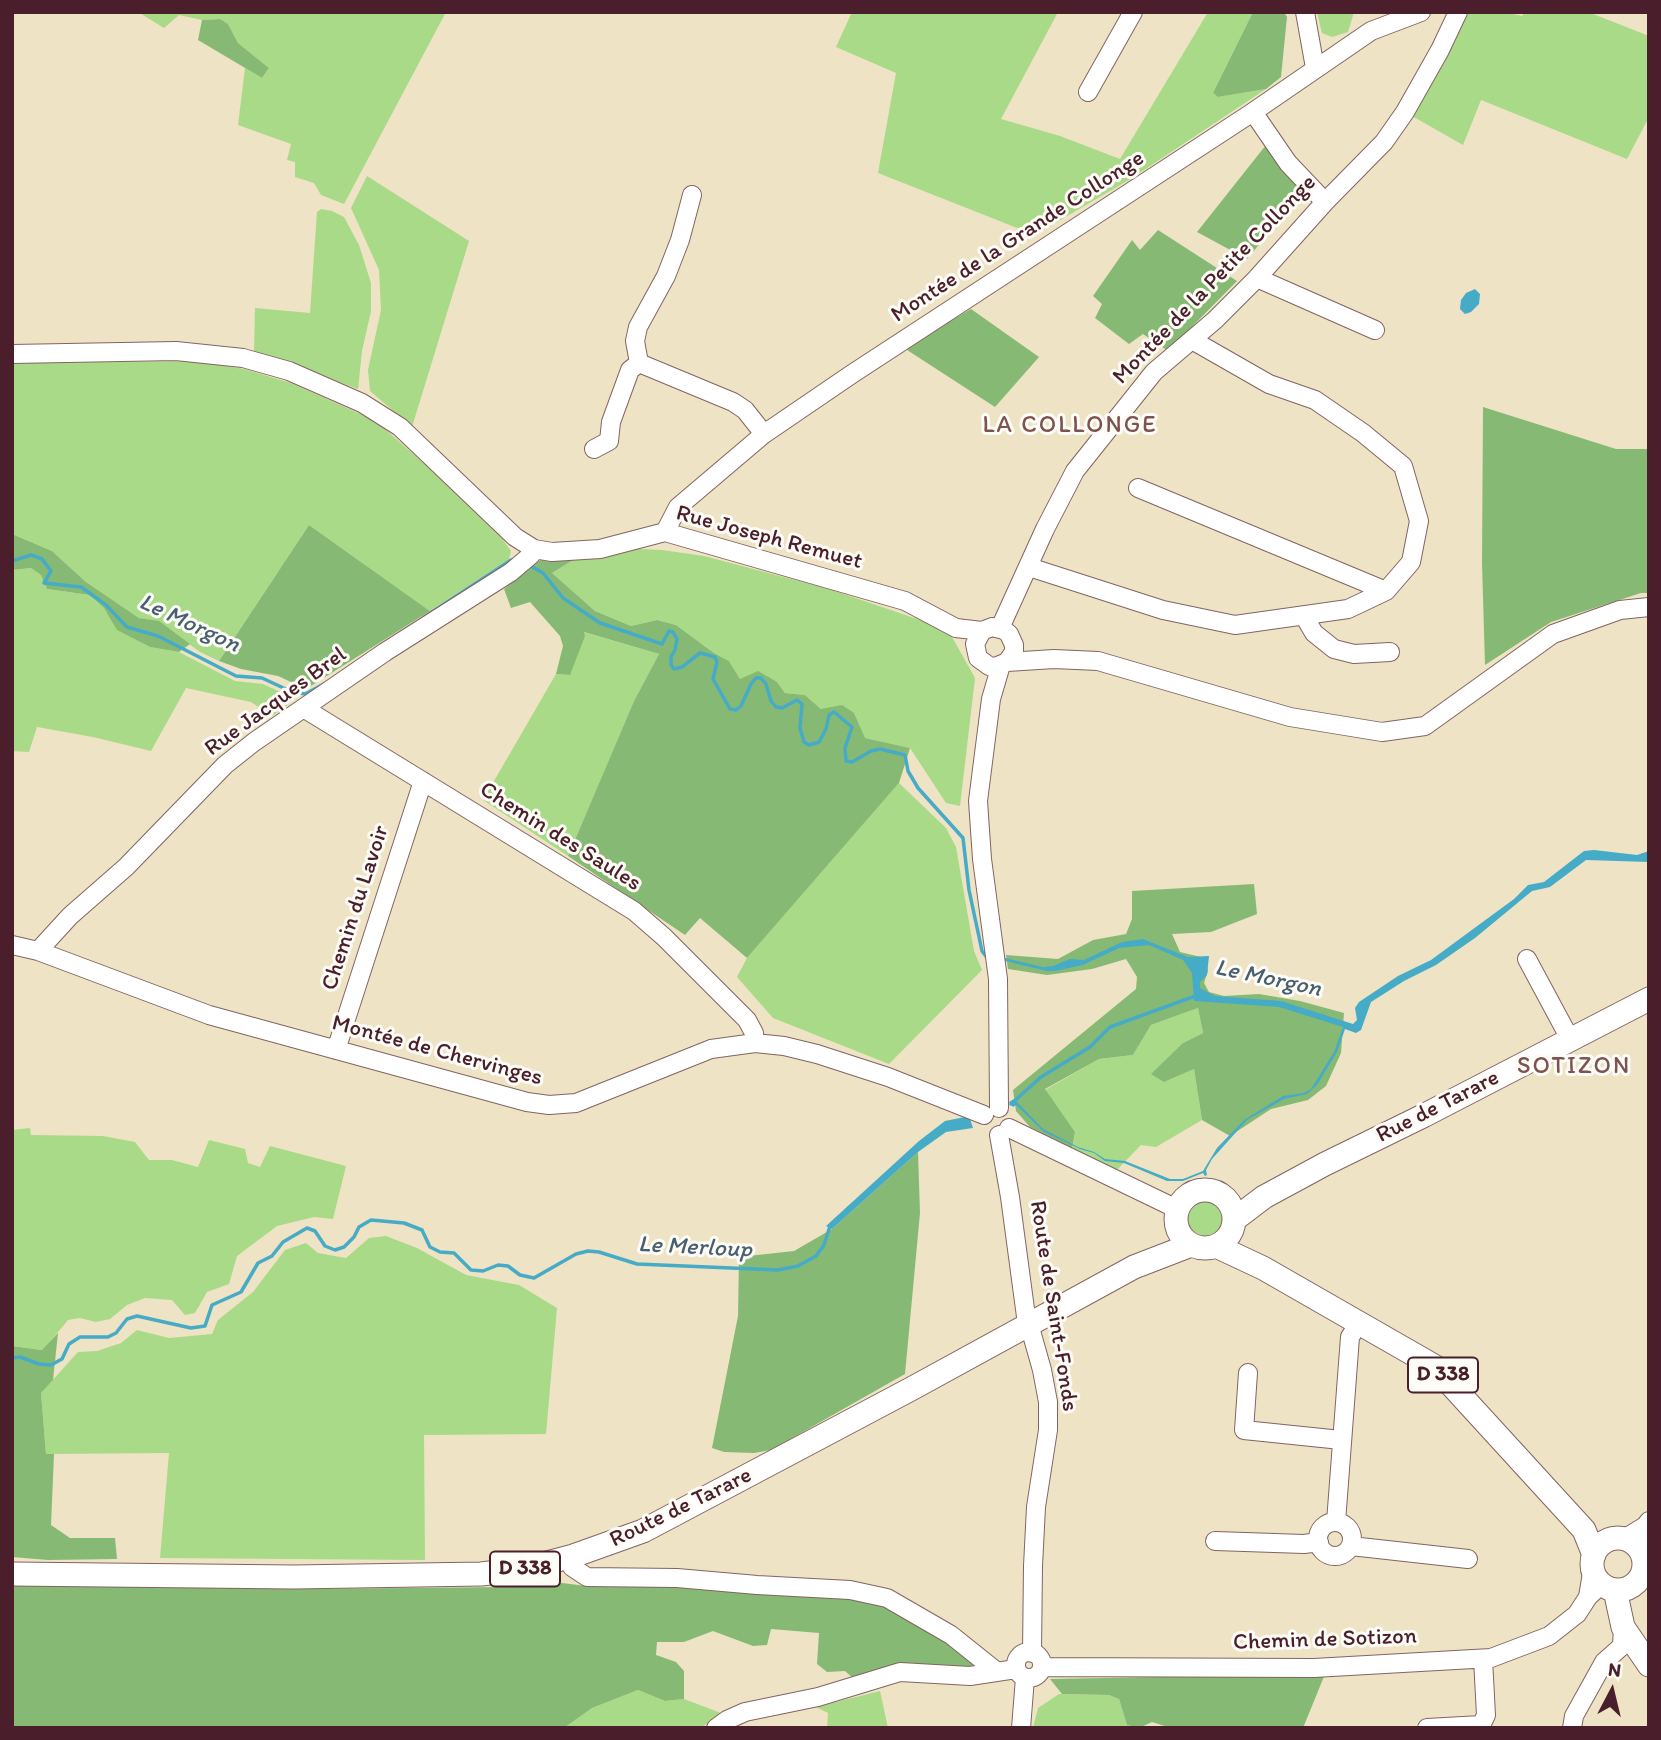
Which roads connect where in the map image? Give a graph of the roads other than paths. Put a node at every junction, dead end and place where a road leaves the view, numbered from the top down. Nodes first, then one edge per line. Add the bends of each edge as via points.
1 (1133, 12) edge
2 (1305, 12) edge
3 (1422, 12) edge
4 (1458, 12) edge
5 (1315, 68) junction
6 (1088, 92) dead end
7 (1254, 113) junction
8 (692, 195) dead end
9 (1325, 202) junction
10 (1257, 278) junction
11 (1374, 330) dead end
12 (1192, 341) junction
13 (12, 354) edge
14 (639, 363) junction
15 (764, 433) junction
16 (594, 449) dead end
17 (1138, 488) dead end
18 (665, 532) junction
19 (534, 549) junction
20 (1029, 567) junction
21 (1386, 591) junction
22 (1649, 607) edge
23 (1304, 615) junction
24 (956, 628) junction
25 (998, 633) junction
26 (1390, 652) dead end
27 (976, 653) junction
28 (1054, 659) junction
29 (1004, 664) junction
30 (991, 699) junction
31 (306, 709) junction
32 (424, 781) junction
33 (12, 945) edge
34 (38, 951) junction
35 (1527, 959) dead end
36 (1649, 999) edge
37 (1570, 1039) junction
38 (755, 1043) junction
39 (335, 1050) junction
40 (991, 1111) junction
41 (1004, 1131) junction
42 (1232, 1216) junction
43 (1182, 1229) junction
44 (1216, 1246) junction
45 (1263, 1268) junction
46 (1359, 1323) junction
47 (1027, 1324) junction
48 (1248, 1373) dead end
49 (1341, 1440) junction
50 (1336, 1522) junction
51 (1647, 1524) edge
52 (1216, 1541) dead end
53 (1319, 1542) junction
54 (1351, 1546) junction
55 (568, 1558) junction
56 (1468, 1559) dead end
57 (1621, 1568) edge
58 (12, 1574) edge
59 (1623, 1627) junction
60 (1483, 1659) junction
61 (1037, 1660) junction
62 (1649, 1665) edge
63 (996, 1671) junction
64 (1021, 1674) junction
65 (1480, 1726) edge
66 (716, 1728) edge
67 (1021, 1728) edge
68 (1427, 1728) edge
69 (1572, 1728) edge

1 - 6 street
2 - 5 street
3 - 5 street, Montée de la Grande Collonge via 1371,31
4 - 9 street, Montée de la Petite Collonge via 1401,118
5 - 7 street, Montée de la Grande Collonge
7 - 9 street via 1288,163
7 - 15 street, Montée de la Grande Collonge
8 - 14 street via 666,276 638,327
9 - 10 street, Montée de la Petite Collonge
10 - 11 street
10 - 12 street, Montée de la Petite Collonge
12 - 20 street, Montée de la Petite Collonge via 1154,372 1075,471
12 - 21 street via 1269,384 1315,400 1403,466 1419,521 1411,562
13 - 19 street via 176,351 243,358 289,371 362,403 400,427 515,537
14 - 15 street via 733,402
14 - 16 street via 630,370 609,441
15 - 18 street, Montée de la Grande Collonge via 678,508
17 - 21 street
18 - 19 street, Rue Joseph Remuet via 600,548
18 - 24 street, Rue Joseph Remuet via 905,601
19 - 31 street, Rue Jacques Brel via 511,572
20 - 23 street via 1163,610 1235,625
20 - 25 street, Montée de la Petite Collonge
21 - 23 street via 1348,610
22 - 28 street via 1620,610 1553,634 1425,726 1382,732 1290,717 1098,661
23 - 26 street via 1314,634 1334,649 1354,654
24 - 25 street, Rue Joseph Remuet
24 - 27 street
25 - 27 street via 976,639
25 - 28 street
25 - 29 street via 1014,652
27 - 29 street via 989,666
27 - 30 street
28 - 29 street
29 - 30 street
30 - 40 street via 978,801 998,979
31 - 32 street, Chemin des Saules
31 - 34 street, Rue Jacques Brel via 225,765
32 - 38 street, Chemin des Saules via 634,911 747,1020
32 - 39 street, Chemin du Lavoir
33 - 34 street, Montée de Chervinges
34 - 39 street, Montée de Chervinges via 209,1015
35 - 37 street
36 - 37 main road, Rue de Tarare
37 - 42 main road, Rue de Tarare
38 - 39 street, Montée de Chervinges via 710,1049 604,1093 548,1105
38 - 40 street, Montée de Chervinges via 817,1054
40 - 41 street via 1008,1114
40 - 41 street via 982,1122 985,1130 993,1135
41 - 43 street via 1151,1197
41 - 47 street, Route de Saint-Fonds
42 - 43 main road via 1214,1191 1203,1189 1184,1198
42 - 44 main road via 1229,1236
42 - 45 main road, D 338
43 - 44 main road via 1208,1248
43 - 47 main road, Route de Tarare / D 338 via 1134,1267
44 - 45 main road, D 338
45 - 46 main road, D 338
46 - 49 street via 1350,1337
46 - 57 main road, D 338 via 1434,1366
47 - 55 main road, Route de Tarare / D 338 via 643,1531
47 - 61 street, Route de Saint-Fonds via 1048,1402 1032,1566
48 - 49 street via 1244,1430
49 - 50 street
50 - 53 street via 1322,1527
50 - 54 street via 1350,1530
51 - 57 street, Chemin de Sotizon
52 - 53 street
53 - 54 street via 1324,1552 1334,1556
54 - 56 street
55 - 58 main road, Route de Tarare / D 338 via 481,1574
55 - 63 street via 572,1567 587,1577 850,1590 887,1598 951,1635
57 - 59 main road, D 338
57 - 60 street, Chemin de Sotizon via 1549,1636
59 - 62 main road, D 338
59 - 69 street via 1622,1646 1604,1662
60 - 61 street, Chemin de Sotizon via 1314,1668
60 - 65 street via 1486,1715
61 - 64 street via 1036,1676
63 - 64 street
63 - 66 street via 971,1675 900,1672 818,1697 745,1712
64 - 67 street
65 - 68 street

